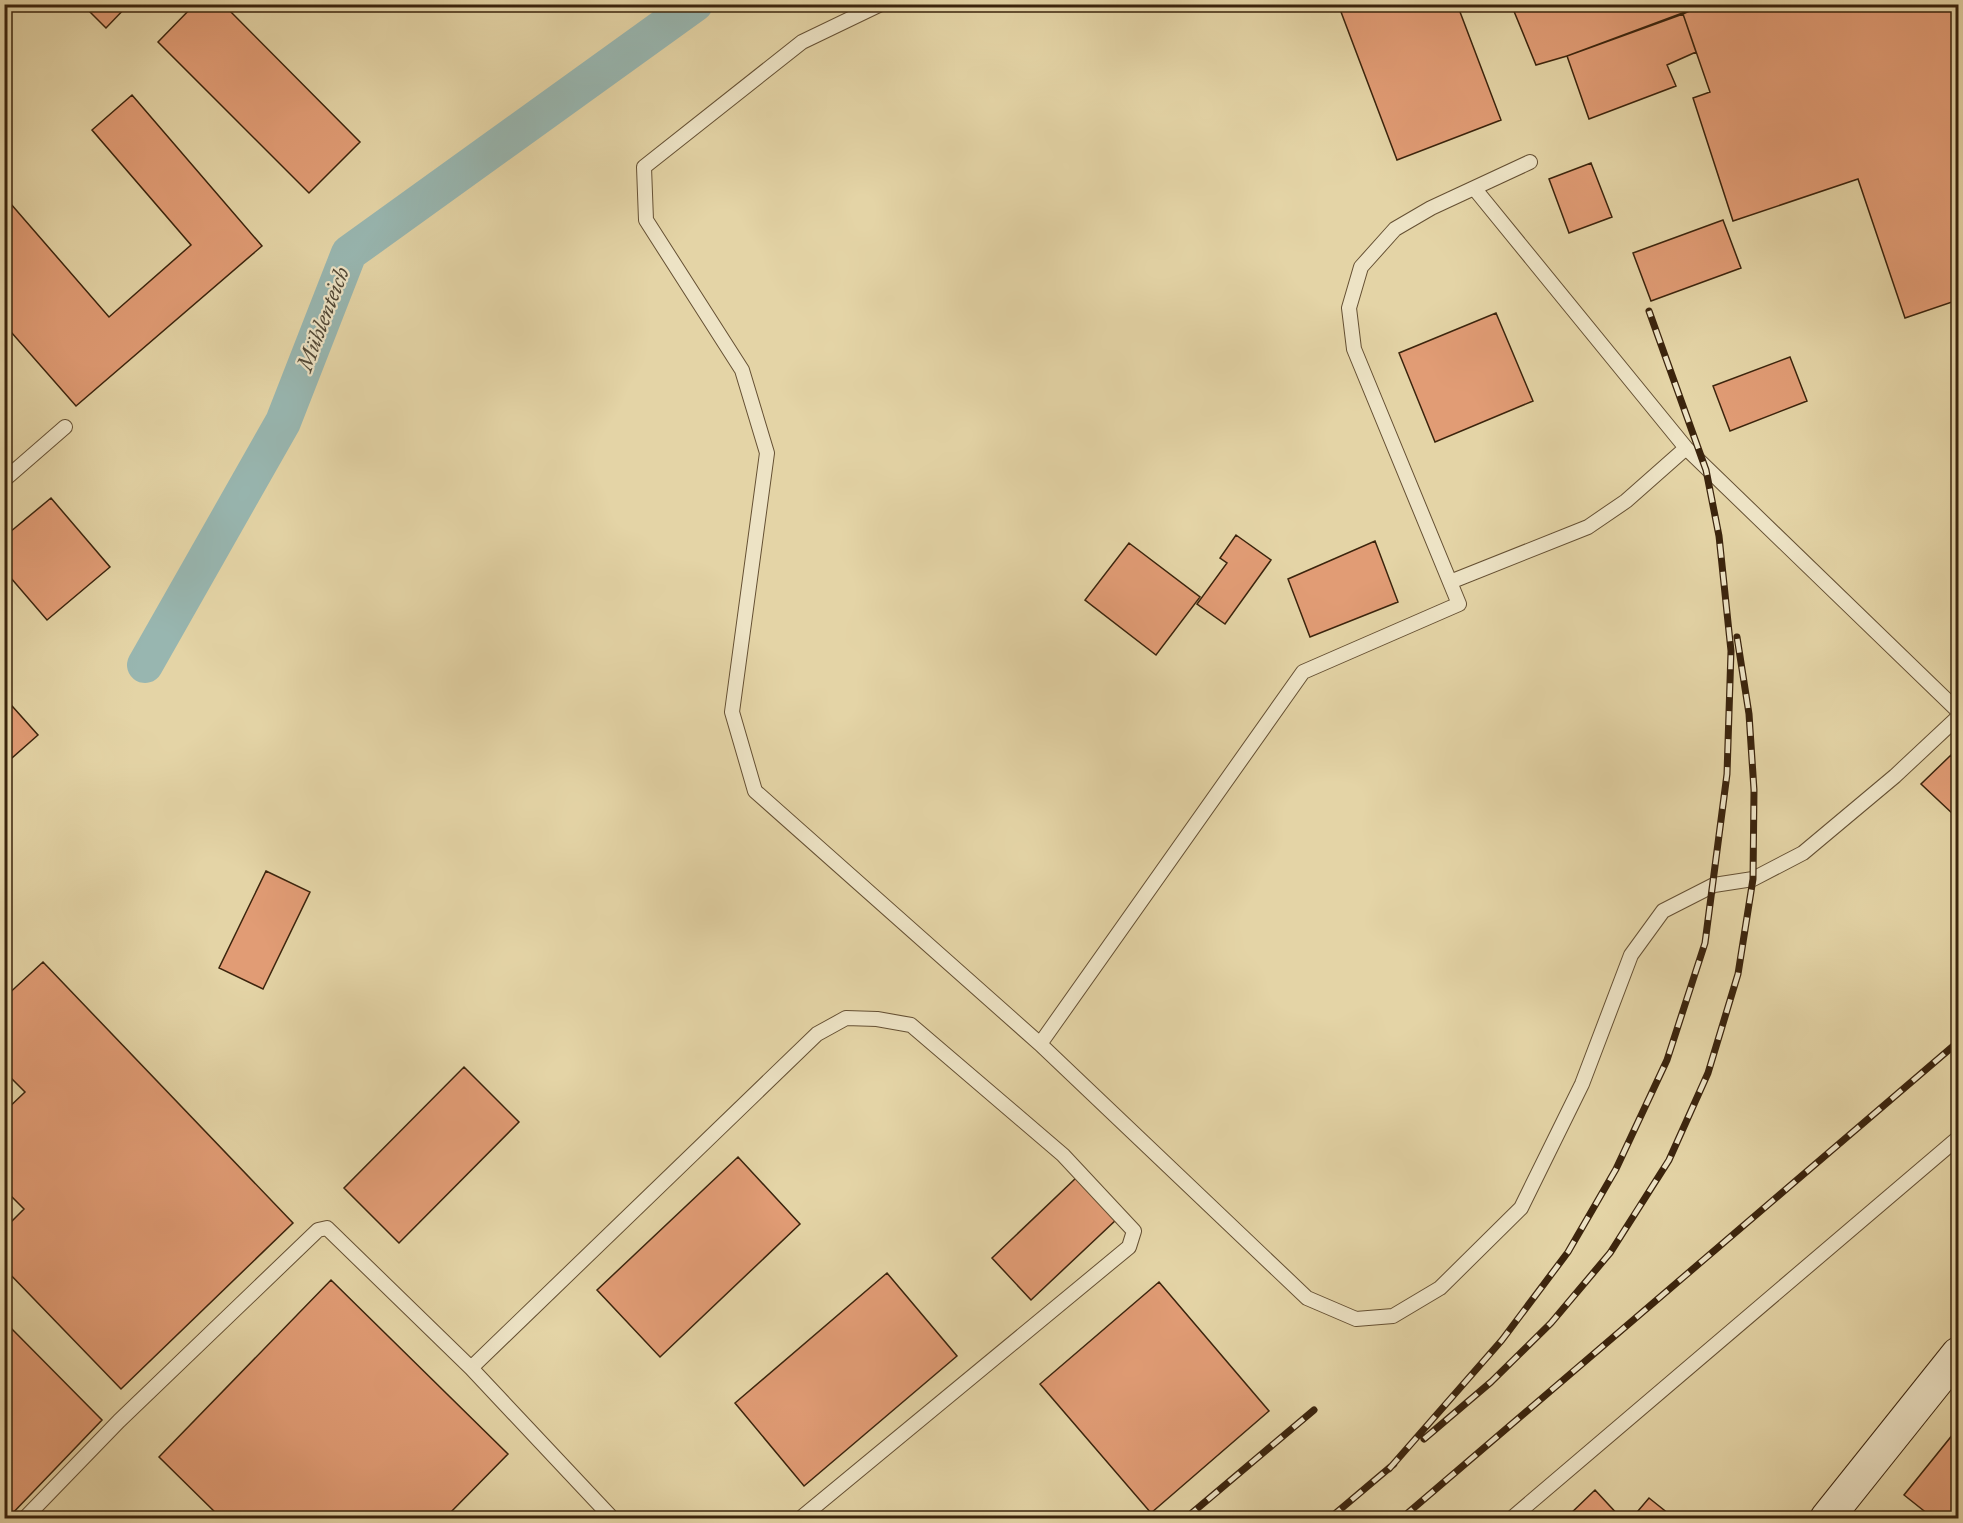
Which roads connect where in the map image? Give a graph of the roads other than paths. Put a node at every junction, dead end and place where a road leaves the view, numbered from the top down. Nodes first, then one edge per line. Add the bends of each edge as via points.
1 (881, 4) edge
2 (1530, 162) dead end
3 (1474, 188) junction
4 (65, 427) dead end
5 (1686, 448) junction
6 (4, 480) edge
7 (1450, 582) junction
8 (1959, 711) edge
9 (1959, 717) edge
10 (1040, 1044) junction
11 (1959, 1138) edge
12 (1959, 1354) edge
13 (471, 1368) junction
14 (25, 1518) edge
15 (612, 1518) edge
16 (801, 1518) edge
17 (1512, 1518) edge
18 (1827, 1518) edge

1 - 10 lane via 802,42 644,167 646,220 742,370 767,453 732,712 755,791
2 - 3 lane
3 - 5 lane
3 - 7 lane via 1395,229 1361,267 1349,308 1354,349
4 - 6 lane
5 - 7 lane via 1626,501 1588,527
5 - 8 lane
7 - 10 lane via 1459,604 1303,672
9 - 10 lane via 1803,853 1754,879 1714,885 1663,911 1631,955 1582,1084 1521,1208 1440,1288 1393,1316 1356,1319 1307,1298
11 - 17 lane
12 - 18 main road
13 - 14 lane via 327,1227 318,1230 119,1421
13 - 15 lane
13 - 16 lane via 817,1034 846,1018 911,1025 1063,1155 1134,1231 1129,1247

